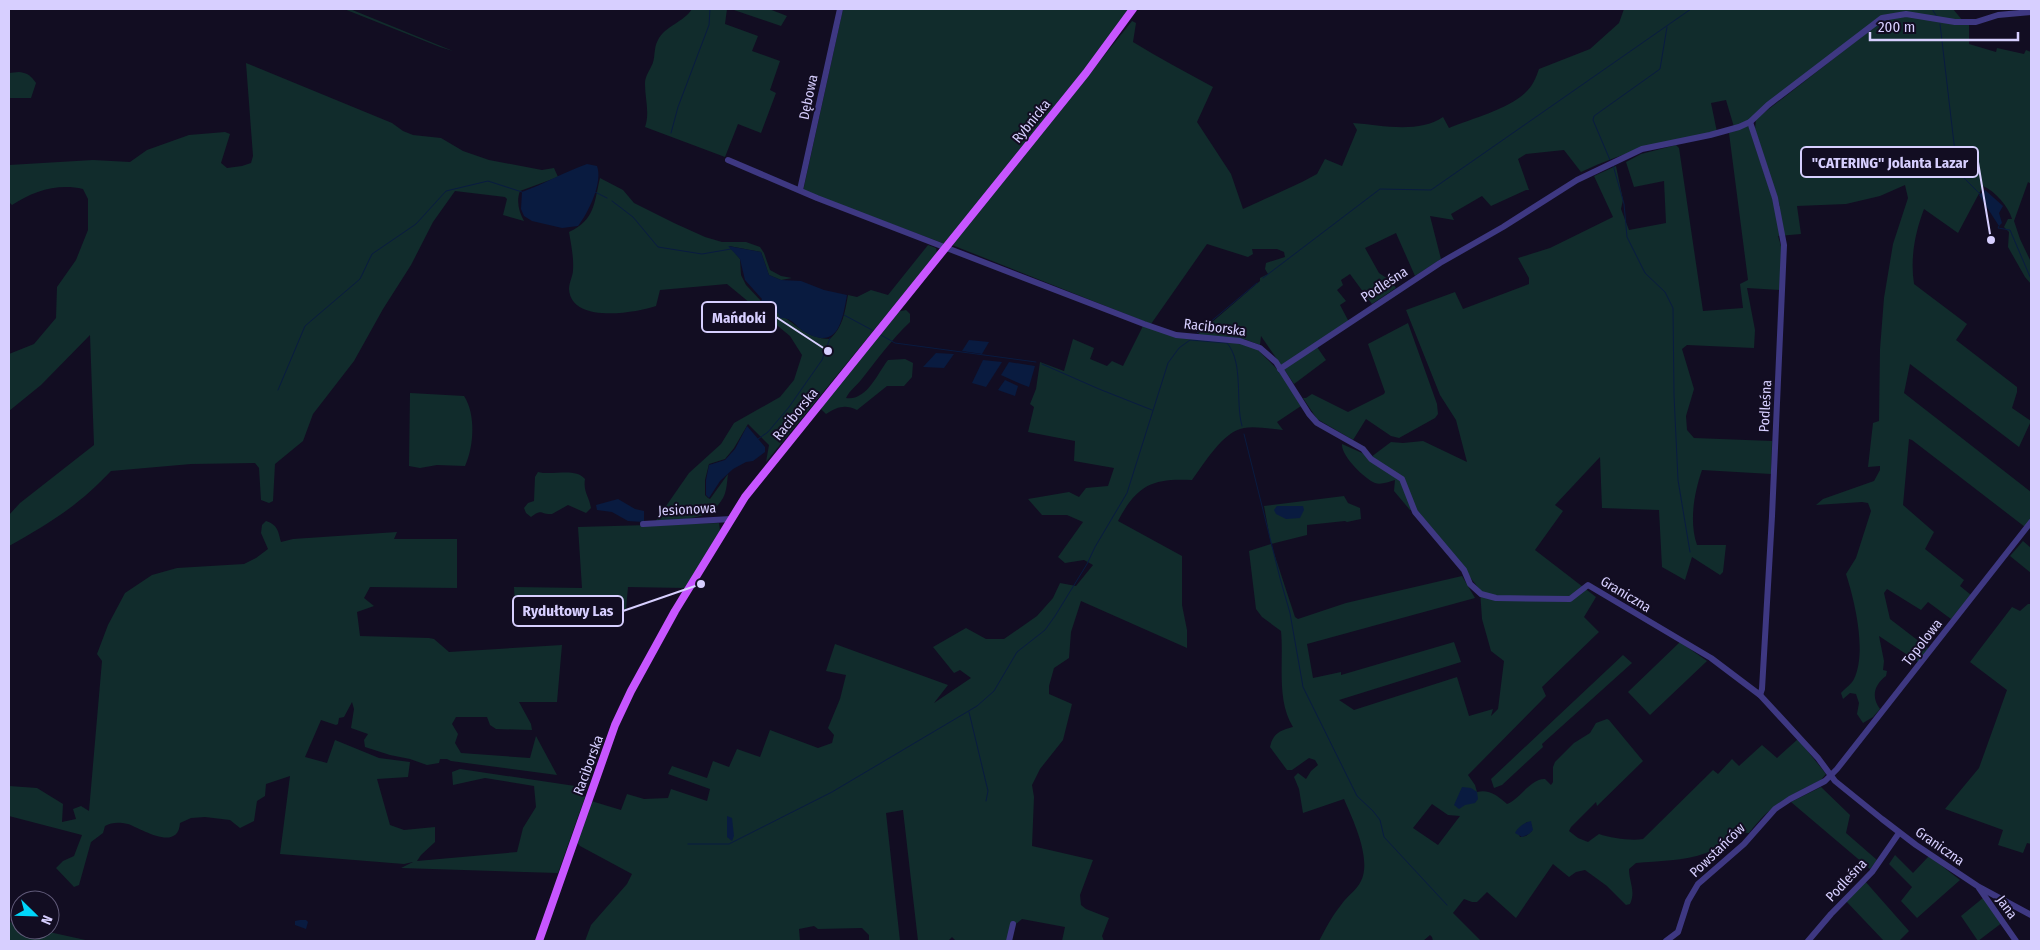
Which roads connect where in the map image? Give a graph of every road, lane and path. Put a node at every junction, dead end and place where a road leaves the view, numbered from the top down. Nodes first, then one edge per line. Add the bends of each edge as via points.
1 (840, 9) edge
2 (1134, 9) edge
3 (2031, 12) edge
4 (1750, 122) junction
5 (728, 160) dead end
6 (800, 190) junction
7 (945, 246) junction
8 (1280, 369) junction
9 (731, 519) junction
10 (2031, 522) edge
11 (643, 524) dead end
12 (1760, 695) junction
13 (1831, 776) junction
14 (1899, 833) junction
15 (1979, 887) junction
16 (2031, 915) edge
17 (1013, 924) dead end
18 (539, 941) edge
19 (1009, 941) edge
20 (1666, 941) edge
21 (1808, 941) edge
22 (2016, 941) edge

1 - 6 street, Dębowa
2 - 7 main road, Rybnicka
3 - 4 street, Podleśna via 1998,15 1976,22 1906,14 1882,18
4 - 8 street, Podleśna via 1710,135 1642,149 1577,180 1440,263
4 - 12 street, Podleśna via 1775,198 1784,245
5 - 6 street
6 - 7 street
7 - 8 street, Raciborska via 1176,335 1252,344
7 - 9 main road, Raciborska via 745,497
8 - 12 street, Graniczna via 1317,423 1363,449 1371,459 1402,479 1415,512 1481,594 1496,598 1570,599 1588,585 1710,658
9 - 11 street, Jesionowa
9 - 18 main road, Raciborska via 675,611 615,726
10 - 13 street, Topolowa
12 - 13 street, Graniczna
13 - 14 street, Graniczna
13 - 20 street, Powstańców via 1775,809 1744,844 1698,884 1688,901 1678,932
14 - 15 street, Graniczna
14 - 21 street, Podleśna via 1872,872
15 - 16 street, Graniczna
15 - 22 street, Jana
17 - 19 street

